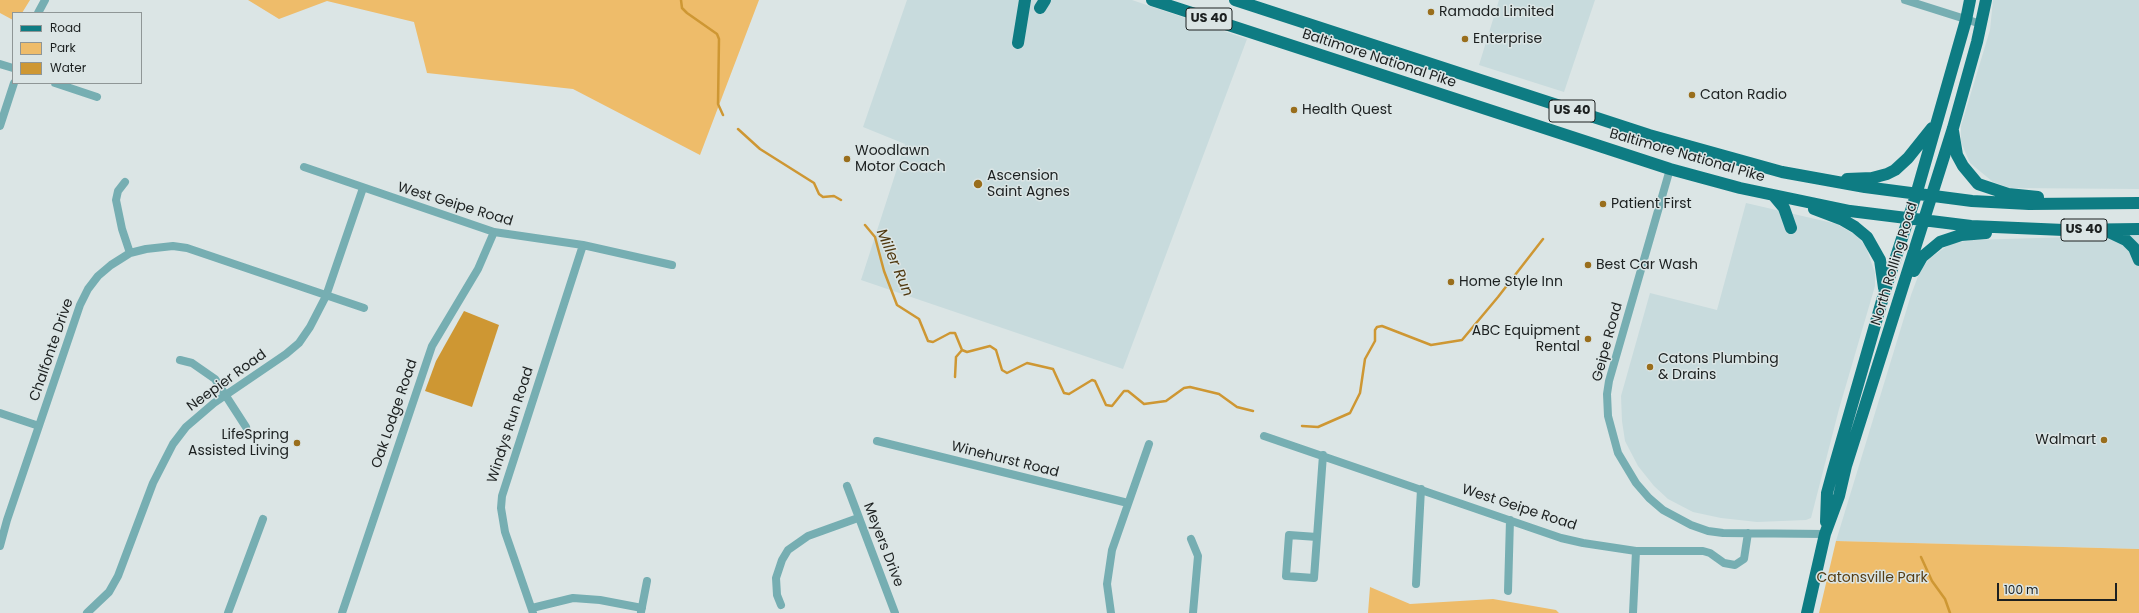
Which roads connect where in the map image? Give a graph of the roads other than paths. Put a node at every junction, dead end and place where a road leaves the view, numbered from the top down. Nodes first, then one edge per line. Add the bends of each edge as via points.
1 (45, 0) edge
2 (1025, 0) edge
3 (1152, 0) edge
4 (1235, 0) edge
5 (1905, 0) edge
6 (1970, 0) edge
7 (1986, 0) edge
8 (39, 12) edge
9 (1966, 20) junction
10 (1982, 24) junction
11 (1018, 43) dead end
12 (0, 64) edge
13 (12, 68) edge
14 (14, 84) edge
15 (58, 84) edge
16 (97, 97) dead end
17 (1938, 121) junction
18 (0, 126) edge
19 (1953, 128) junction
20 (304, 168) dead end
21 (1670, 169) junction
22 (1816, 179) junction
23 (125, 182) dead end
24 (363, 188) junction
25 (1916, 195) junction
26 (1774, 196) junction
27 (1932, 197) junction
28 (1793, 200) junction
29 (2139, 203) edge
30 (2106, 204) junction
31 (1908, 218) junction
32 (1924, 221) junction
33 (1791, 228) dead end
34 (2029, 229) junction
35 (2139, 229) edge
36 (2106, 230) junction
37 (494, 232) junction
38 (583, 245) junction
39 (130, 253) junction
40 (2139, 260) edge
41 (672, 265) dead end
42 (1884, 294) junction
43 (326, 296) junction
44 (364, 308) dead end
45 (1897, 309) junction
46 (180, 360) dead end
47 (227, 394) junction
48 (0, 413) edge
49 (39, 426) junction
50 (246, 427) dead end
51 (1264, 436) dead end
52 (877, 441) dead end
53 (1149, 444) dead end
54 (1323, 455) junction
55 (847, 486) dead end
56 (1421, 489) junction
57 (1128, 503) junction
58 (858, 518) junction
59 (263, 519) dead end
60 (1510, 520) junction
61 (1748, 533) junction
62 (1825, 534) junction
63 (1317, 537) junction
64 (1191, 539) dead end
65 (0, 546) edge
66 (1636, 551) junction
67 (647, 581) dead end
68 (1416, 584) dead end
69 (1508, 591) dead end
70 (781, 605) dead end
71 (641, 610) edge
72 (533, 611) edge
73 (87, 613) edge
74 (228, 613) edge
75 (342, 613) edge
76 (895, 613) edge
77 (1111, 613) edge
78 (1193, 613) edge
79 (1633, 613) edge
80 (1807, 613) edge

1 - 8 street
2 - 11 main road
3 - 21 main road, Baltimore National Pike / US 40
4 - 22 main road, Baltimore National Pike / US 40 via 1661,139 1740,162
5 - 9 street
6 - 9 main road, North Rolling Road
7 - 10 main road, North Rolling Road
9 - 10 street
9 - 17 main road, North Rolling Road
10 - 19 main road, North Rolling Road
12 - 13 street
14 - 18 street
15 - 16 street
17 - 22 main road via 1908,158 1887,174 1872,178
17 - 25 main road, North Rolling Road
19 - 27 main road, North Rolling Road
19 - 30 main road via 1957,155 1978,184 2008,194
20 - 24 street, West Geipe Road
21 - 26 main road, Baltimore National Pike / US 40
21 - 61 street, Geipe Road via 1609,382 1607,394 1612,435 1618,453 1636,483 1663,510 1708,531
22 - 25 main road, Baltimore National Pike / US 40
23 - 39 street via 118,191 116,200
24 - 37 street, West Geipe Road
24 - 43 street, Neepier Road
25 - 27 main road, Baltimore National Pike / US 40
25 - 31 main road, North Rolling Road
26 - 28 main road, Baltimore National Pike / US 40
26 - 33 main road via 1784,208
27 - 30 main road, Baltimore National Pike / US 40 via 2029,204
27 - 32 main road, North Rolling Road
28 - 31 main road, Baltimore National Pike / US 40
28 - 42 main road via 1843,220 1866,237 1880,260
29 - 30 main road, Baltimore National Pike / US 40
31 - 32 main road, Baltimore National Pike / US 40
31 - 42 main road, North Rolling Road
32 - 34 main road, Baltimore National Pike / US 40
32 - 45 main road, North Rolling Road
34 - 36 main road, Baltimore National Pike / US 40
34 - 45 main road via 1961,235 1940,242 1922,257
35 - 36 main road, Baltimore National Pike / US 40
36 - 40 main road via 2126,240 2134,248
37 - 38 street, West Geipe Road
37 - 75 street, Oak Lodge Road via 478,269 432,346
38 - 41 street, West Geipe Road
38 - 72 street, Windys Run Road via 502,496 501,508 506,532
39 - 43 street, Chalfonte Drive via 161,247 187,248
39 - 49 street, Chalfonte Drive via 98,276 85,294
42 - 62 main road, North Rolling Road via 1827,493
43 - 44 street, Chalfonte Drive
43 - 47 street, Neepier Road via 299,343 274,364
45 - 62 main road, North Rolling Road
46 - 47 street via 204,370
47 - 50 street
47 - 73 street, Neepier Road via 190,423 173,444 154,483 118,576 109,592
48 - 49 street
49 - 65 street, Chalfonte Drive
51 - 54 street, West Geipe Road
52 - 57 street, Winehurst Road
53 - 57 street
54 - 56 street, West Geipe Road
54 - 63 street
55 - 58 street, Meyers Drive
56 - 60 street, West Geipe Road
56 - 68 street
57 - 77 street via 1108,569 1107,584
58 - 70 street via 808,536 788,550 776,578 777,595
58 - 76 street, Meyers Drive
59 - 74 street
60 - 66 street, West Geipe Road via 1561,538
60 - 69 street
61 - 62 street, Geipe Road
61 - 66 street, West Geipe Road via 1744,558 1735,565 1724,563 1703,552
62 - 80 main road, North Rolling Road
63 - 63 street via 1314,578 1286,576 1289,535
64 - 78 street via 1198,556
66 - 79 street
67 - 71 street
71 - 72 street via 600,600 573,598

